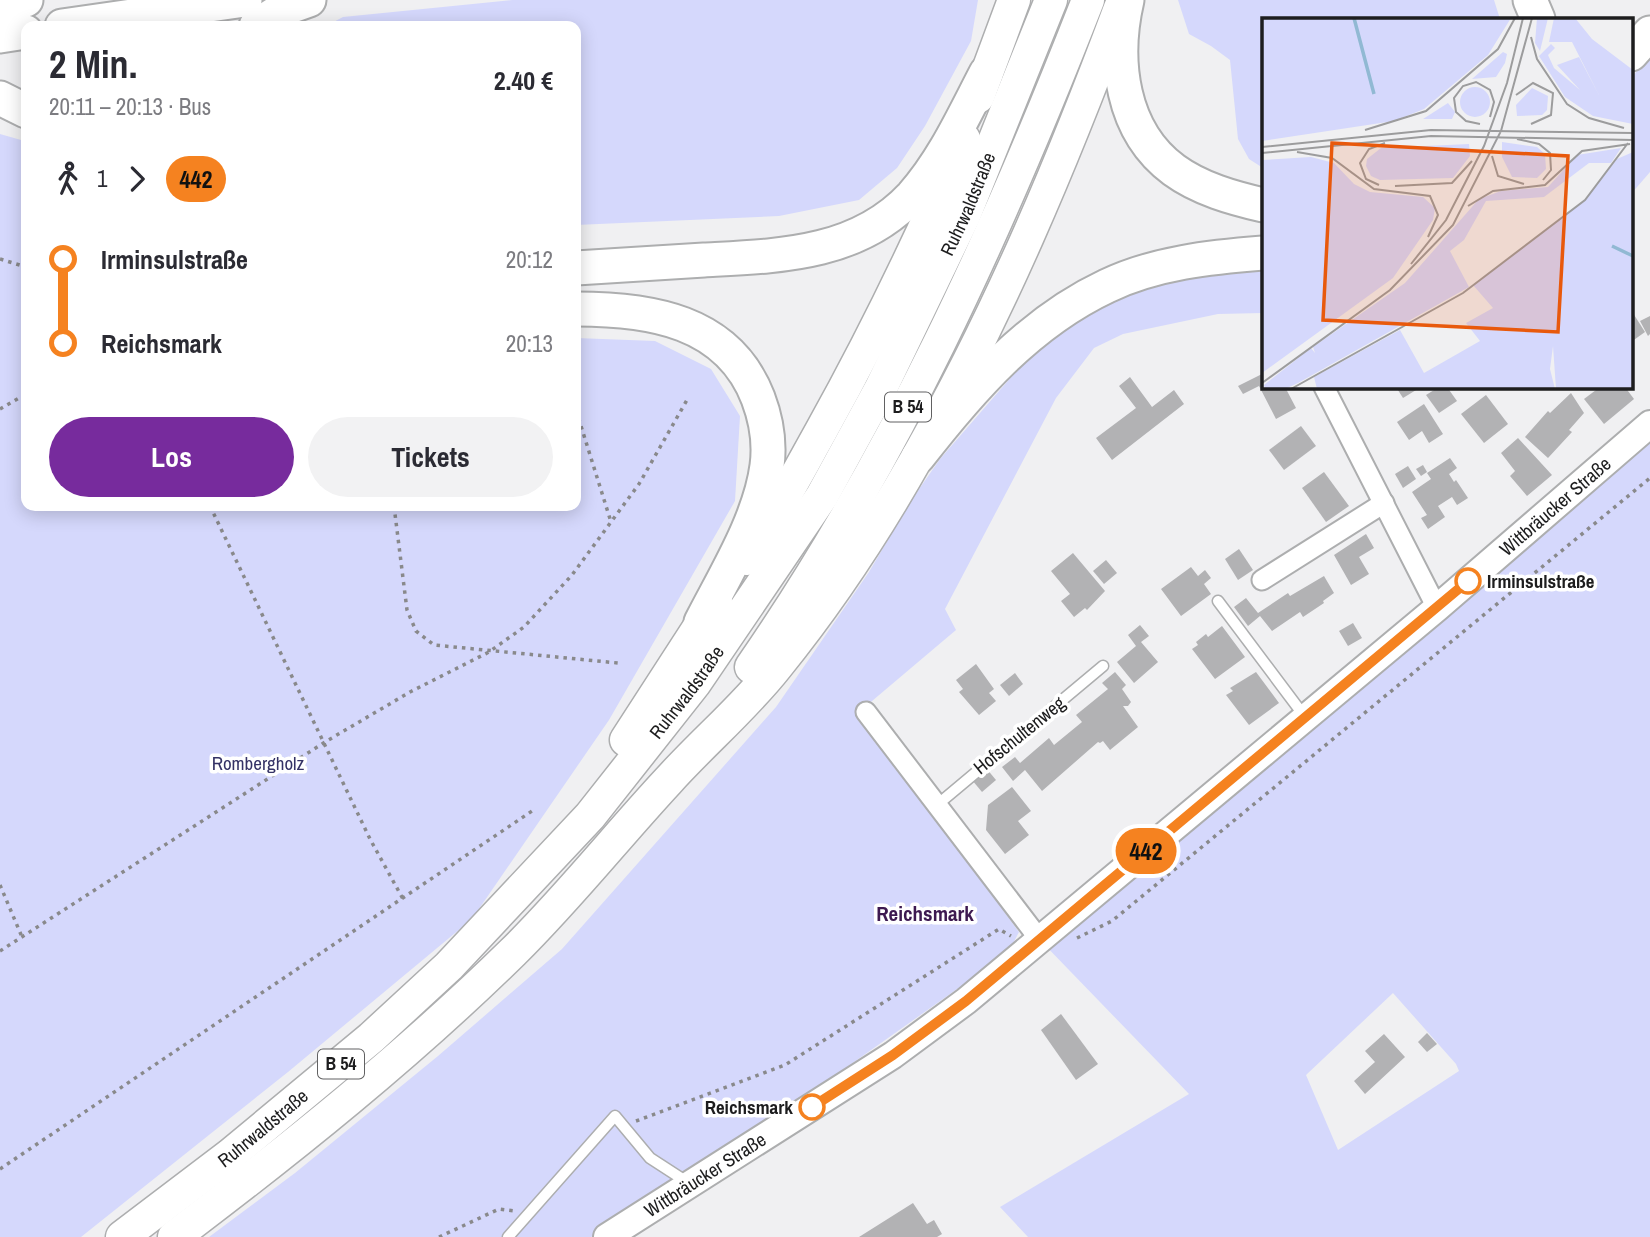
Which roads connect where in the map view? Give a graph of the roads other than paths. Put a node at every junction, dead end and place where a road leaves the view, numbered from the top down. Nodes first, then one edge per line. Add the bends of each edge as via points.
1 (26, 0) edge
2 (245, 0) edge
3 (309, 0) edge
4 (1014, 0) edge
5 (1051, 0) edge
6 (1088, 0) edge
7 (1125, 0) edge
8 (1530, 0) edge
9 (0, 4) edge
10 (1538, 18) edge
11 (97, 21) edge
12 (264, 21) edge
13 (21, 33) edge
14 (1650, 33) edge
15 (0, 36) edge
16 (1632, 53) edge
17 (986, 73) junction
18 (0, 98) edge
19 (21, 108) edge
20 (1262, 205) edge
21 (1262, 253) edge
22 (581, 268) edge
23 (581, 309) edge
24 (1325, 388) edge
25 (1650, 424) edge
26 (918, 457) junction
27 (1384, 503) junction
28 (1262, 580) dead end
29 (1218, 601) dead end
30 (1437, 608) junction
31 (701, 622) junction
32 (1103, 666) dead end
33 (866, 712) dead end
34 (1306, 718) junction
35 (668, 781) junction
36 (937, 805) junction
37 (539, 868) junction
38 (1040, 940) junction
39 (691, 1184) junction
40 (122, 1237) edge
41 (174, 1237) edge
42 (508, 1237) edge
43 (607, 1237) edge

1 - 9 highway
2 - 11 highway
3 - 12 highway
4 - 17 highway
5 - 37 highway, Ruhrwaldstraße / B 54 via 969,204 920,311 822,496 695,683 590,816
6 - 35 highway, B 54 via 998,222 914,396 852,510 772,637
7 - 20 highway via 1121,66 1136,125 1174,170 1231,198
7 - 26 highway via 1020,252
8 - 10 highway
13 - 15 highway
14 - 16 highway
17 - 22 highway via 934,170 885,220 855,237 822,249 785,254
17 - 31 highway via 933,209 851,378 757,543
18 - 19 highway
21 - 26 highway via 1143,272 1075,303 1045,323 985,378
23 - 31 highway via 655,316 702,332 725,348 755,390 767,439 765,476 747,528
24 - 27 street
25 - 30 main road, Wittbräucker Straße
26 - 35 highway via 776,667
27 - 28 street
27 - 30 street
29 - 34 lane
30 - 34 main road, Wittbräucker Straße
31 - 37 highway
32 - 36 lane, Hofschultenweg
33 - 36 street
34 - 38 main road, Wittbräucker Straße
35 - 41 highway, Ruhrwaldstraße / B 54 via 516,949 456,1006 299,1140
36 - 38 street
37 - 40 highway, Ruhrwaldstraße / B 54 via 449,966 372,1038
38 - 39 main road, Wittbräucker Straße via 893,1055
39 - 42 lane via 650,1158 614,1116
39 - 43 main road, Wittbräucker Straße

